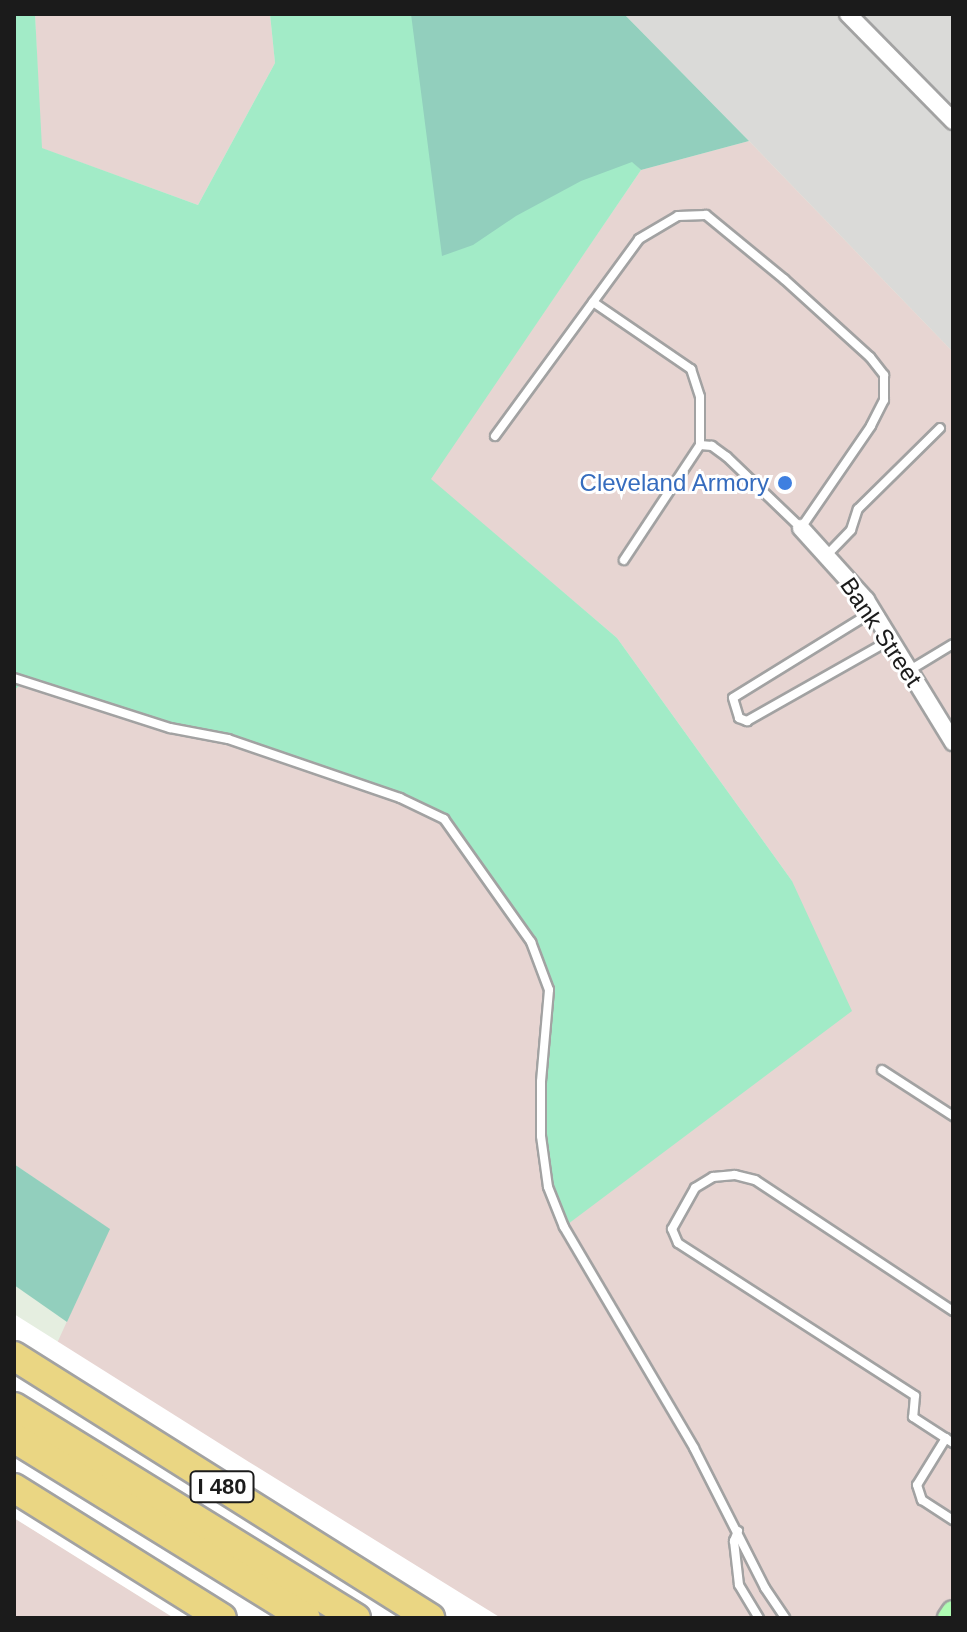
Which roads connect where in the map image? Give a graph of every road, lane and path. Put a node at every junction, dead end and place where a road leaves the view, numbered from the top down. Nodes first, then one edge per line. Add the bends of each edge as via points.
1 (848, 14) edge
2 (953, 121) edge
3 (593, 302) junction
4 (940, 428) dead end
5 (495, 436) dead end
6 (700, 445) junction
7 (801, 528) junction
8 (826, 556) junction
9 (624, 560) dead end
10 (873, 611) junction
11 (890, 640) junction
12 (953, 644) edge
13 (909, 671) junction
14 (14, 678) edge
15 (953, 742) edge
16 (882, 1070) dead end
17 (953, 1116) edge
18 (953, 1311) edge
19 (14, 1356) edge
20 (14, 1407) edge
21 (14, 1438) edge
22 (949, 1440) edge
23 (14, 1488) edge
24 (953, 1520) edge
25 (738, 1531) junction
26 (953, 1612) edge
27 (222, 1618) edge
28 (306, 1618) edge
29 (356, 1618) edge
30 (430, 1618) edge
31 (759, 1618) edge
32 (785, 1618) edge
33 (949, 1618) edge

1 - 2 street
3 - 5 lane
3 - 6 lane via 691,369 700,397
3 - 7 lane via 639,239 678,216 706,215 870,357 884,375 884,400
4 - 8 lane via 858,509 851,530
6 - 7 lane via 727,457
6 - 9 lane
7 - 8 street, Bank Street
8 - 10 street, Bank Street
10 - 11 street, Bank Street
10 - 11 lane via 733,698 739,718 747,721
11 - 13 street, Bank Street
12 - 13 lane
13 - 15 street, Bank Street
14 - 25 lane via 170,728 228,739 400,798 444,819 531,942 549,990 541,1136 548,1187 564,1227
16 - 17 lane
18 - 22 lane via 755,1180 713,1177 695,1188 672,1229 678,1243 915,1396 913,1417
19 - 30 highway, I 480
20 - 29 highway
21 - 28 highway
22 - 24 lane via 917,1485 922,1500
23 - 27 highway
25 - 31 lane via 734,1541 739,1585
25 - 32 lane
26 - 33 main road

